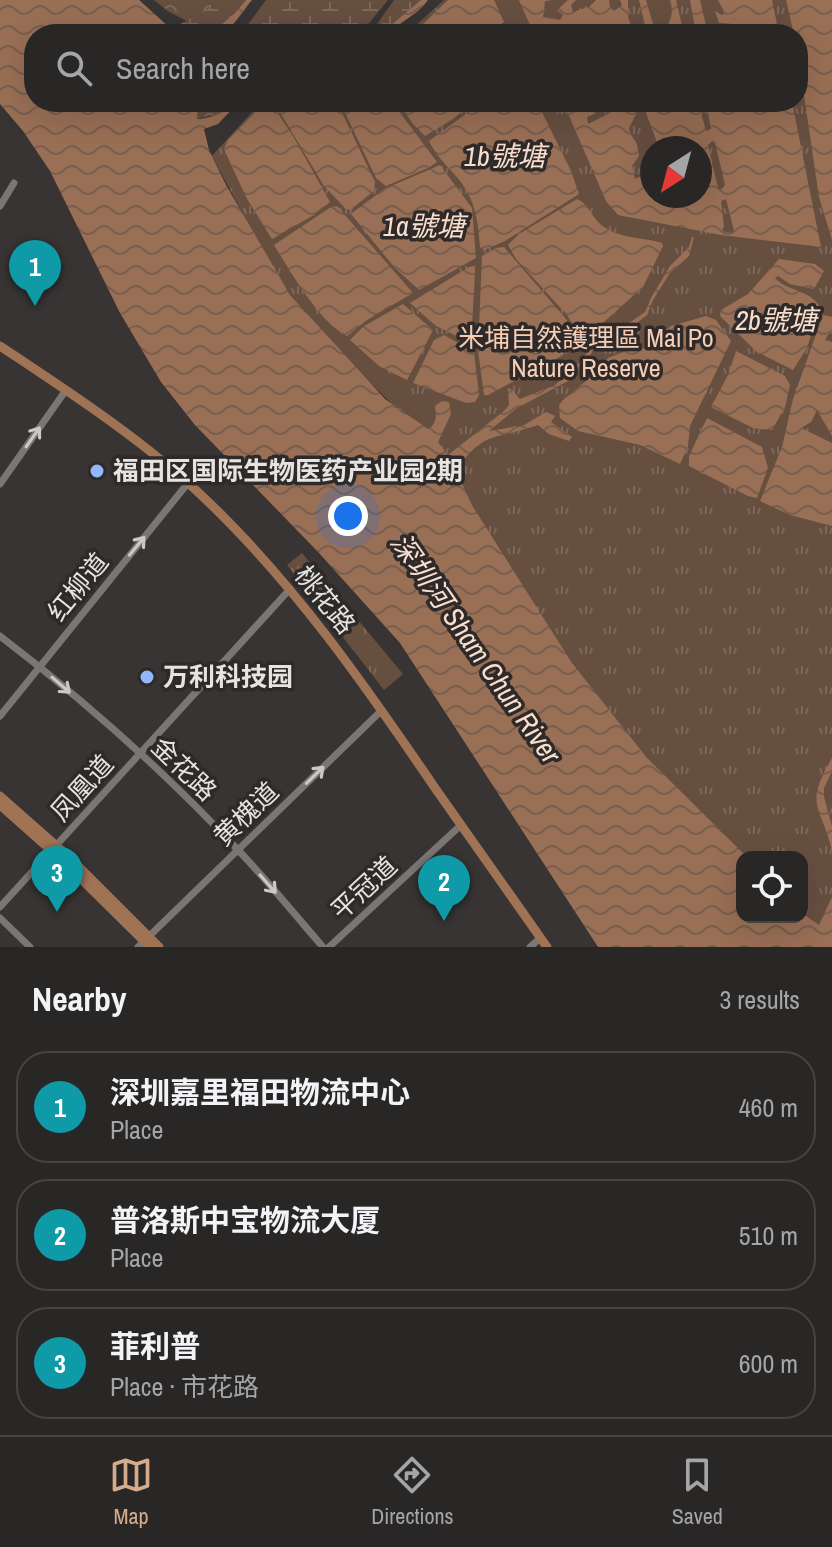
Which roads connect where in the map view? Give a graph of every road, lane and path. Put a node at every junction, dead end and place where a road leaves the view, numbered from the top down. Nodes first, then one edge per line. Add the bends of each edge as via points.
1 (14, 183) dead end
2 (0, 206) edge
3 (0, 346) edge
4 (66, 390) junction
5 (188, 483) junction
6 (0, 484) edge
7 (290, 589) junction
8 (0, 636) edge
9 (40, 666) junction
10 (382, 710) junction
11 (0, 716) edge
12 (140, 754) junction
13 (0, 796) edge
14 (0, 805) edge
15 (461, 825) junction
16 (54, 848) junction
17 (238, 850) junction
18 (0, 907) edge
19 (0, 918) edge
20 (146, 943) edge
21 (544, 943) edge
22 (30, 947) edge
23 (159, 947) edge
24 (326, 947) edge
25 (530, 947) edge

1 - 2 street
3 - 4 main road, 桃花路
4 - 5 main road, 桃花路
6 -> 4 street
5 - 7 main road, 桃花路
9 -> 5 street, 红柳道
7 - 10 main road, 桃花路
7 - 12 street, 凤凰道
8 - 9 street, 金花路
9 - 11 street, 红柳道
9 -> 12 street, 金花路
10 - 15 main road, 桃花路
17 -> 10 street, 黄槐道
12 - 16 street, 凤凰道
12 - 17 street, 金花路
13 - 16 main road
14 - 16 main road
15 - 21 main road, 桃花路
15 - 24 street, 平冠道
16 - 18 street, 凤凰道
16 - 20 main road
17 - 20 street, 黄槐道
17 -> 24 street, 金花路
19 - 22 street
20 - 23 main road
21 - 25 street

